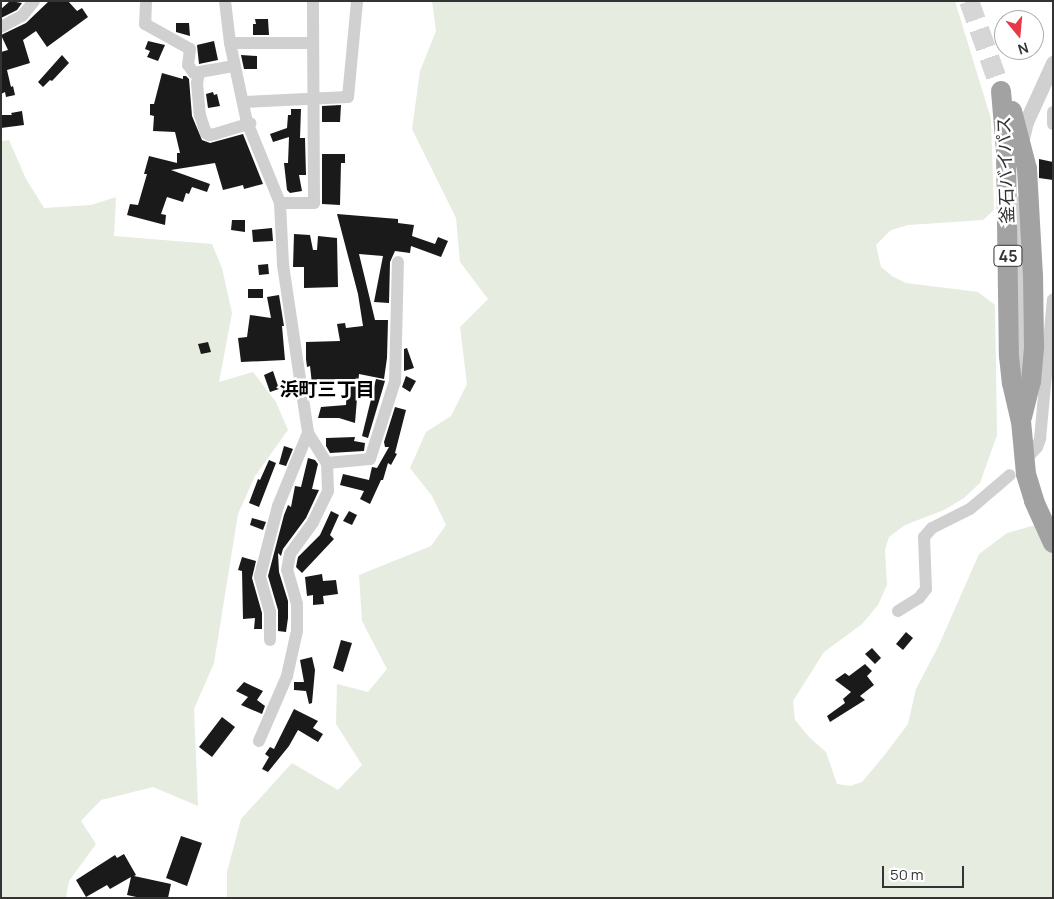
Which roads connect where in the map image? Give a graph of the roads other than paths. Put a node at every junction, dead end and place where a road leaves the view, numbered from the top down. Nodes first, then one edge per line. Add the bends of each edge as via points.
1 (34, 1) edge
2 (146, 1) edge
3 (226, 1) edge
4 (313, 1) edge
5 (358, 1) edge
6 (1, 27) edge
7 (230, 43) junction
8 (313, 44) junction
9 (1053, 63) edge
10 (234, 66) junction
11 (199, 73) junction
12 (313, 99) junction
13 (243, 102) junction
14 (1053, 112) edge
15 (250, 123) junction
16 (1053, 124) edge
17 (280, 203) junction
18 (398, 262) dead end
19 (1053, 300) edge
20 (1021, 421) junction
21 (308, 433) junction
22 (1026, 459) dead end
23 (327, 463) junction
24 (1010, 475) dead end
25 (1053, 543) edge
26 (898, 611) dead end
27 (270, 640) dead end
28 (259, 740) dead end

1 - 6 street via 22,16
2 - 11 street via 145,24 190,49 188,65 194,73
3 - 7 street
4 - 8 street
5 - 12 street via 348,97
7 - 8 street
7 - 10 street
8 - 12 street
9 - 20 street via 1026,122 1020,149
10 - 11 street
10 - 13 street
11 - 15 street via 200,115 206,133 215,134
12 - 13 street
12 - 17 street via 314,203
13 - 15 street
14 - 16 street
15 - 17 street
17 - 21 street via 283,265
18 - 23 street via 395,381 370,459
19 - 22 street via 1040,439 1037,448
20 - 20 highway, 釜石バイパス / 45, bridge via 1009,356 1006,150 999,85 1012,112 1027,169 1034,345 1031,382
20 - 25 highway, 45 via 1026,474
21 - 23 street
21 - 27 street via 278,506 260,576 270,612
23 - 28 street via 328,491 313,522 290,554 287,570 297,604 297,631 287,676
24 - 26 street via 970,509 932,528 924,538 926,589 919,598

